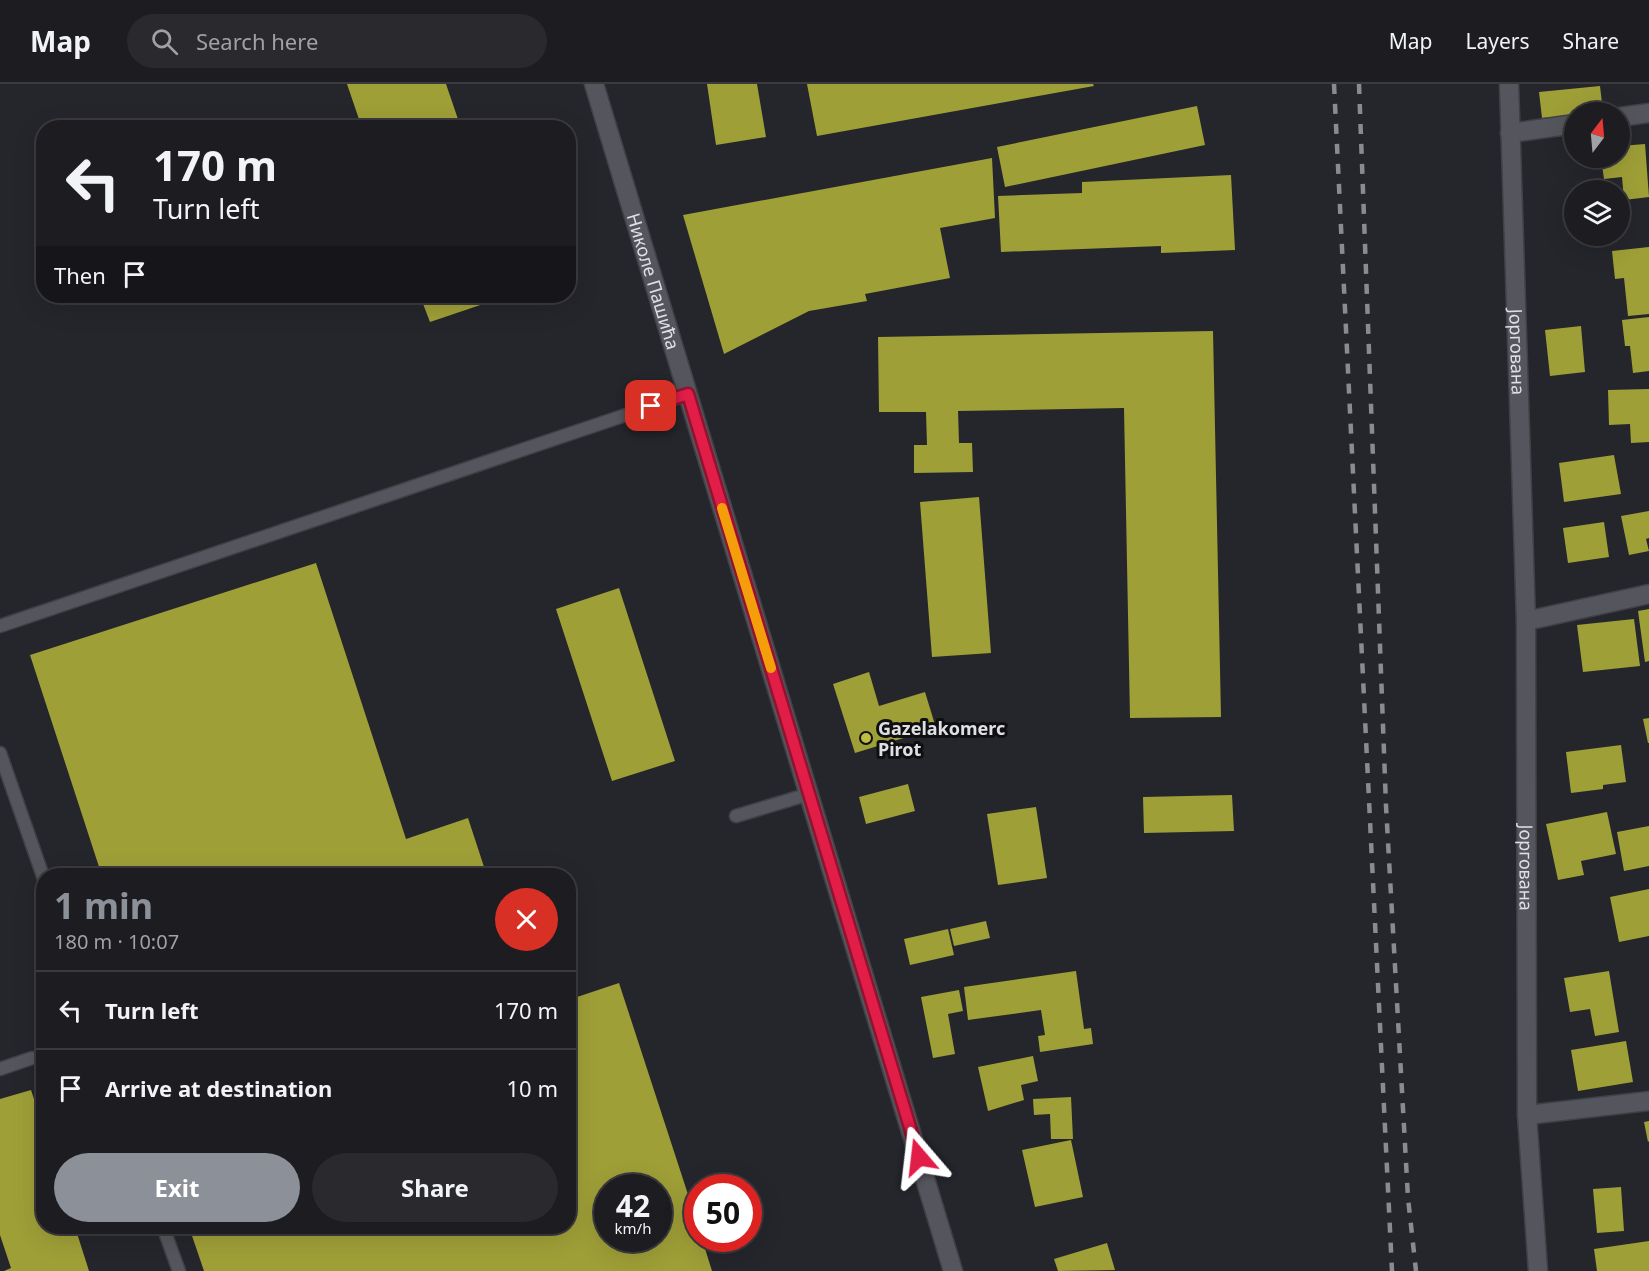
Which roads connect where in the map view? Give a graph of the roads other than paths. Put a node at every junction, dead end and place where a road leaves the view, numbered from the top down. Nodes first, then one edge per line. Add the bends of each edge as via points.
1 (594, 84) edge
2 (1509, 84) edge
3 (1649, 113) edge
4 (1630, 116) edge
5 (1564, 126) edge
6 (1510, 134) junction
7 (688, 394) junction
8 (1649, 594) edge
9 (1526, 621) junction
10 (0, 626) edge
11 (0, 753) edge
12 (809, 794) junction
13 (736, 816) dead end
14 (40, 868) edge
15 (32, 1058) dead end
16 (0, 1068) edge
17 (1649, 1101) edge
18 (1527, 1114) junction
19 (166, 1234) edge
20 (179, 1271) edge
21 (953, 1271) edge
22 (1538, 1271) edge

1 - 7 street, Николе Пашића
2 - 6 street, Јоргована
3 - 4 street
5 - 6 street
6 - 9 street, Јоргована
7 - 10 lane
7 - 12 street, Николе Пашића
8 - 9 street
9 - 18 street, Јоргована
11 - 14 lane
12 - 13 lane
12 - 21 street, Николе Пашића
15 - 16 lane
17 - 18 street
18 - 22 street, Јоргована
19 - 20 lane

